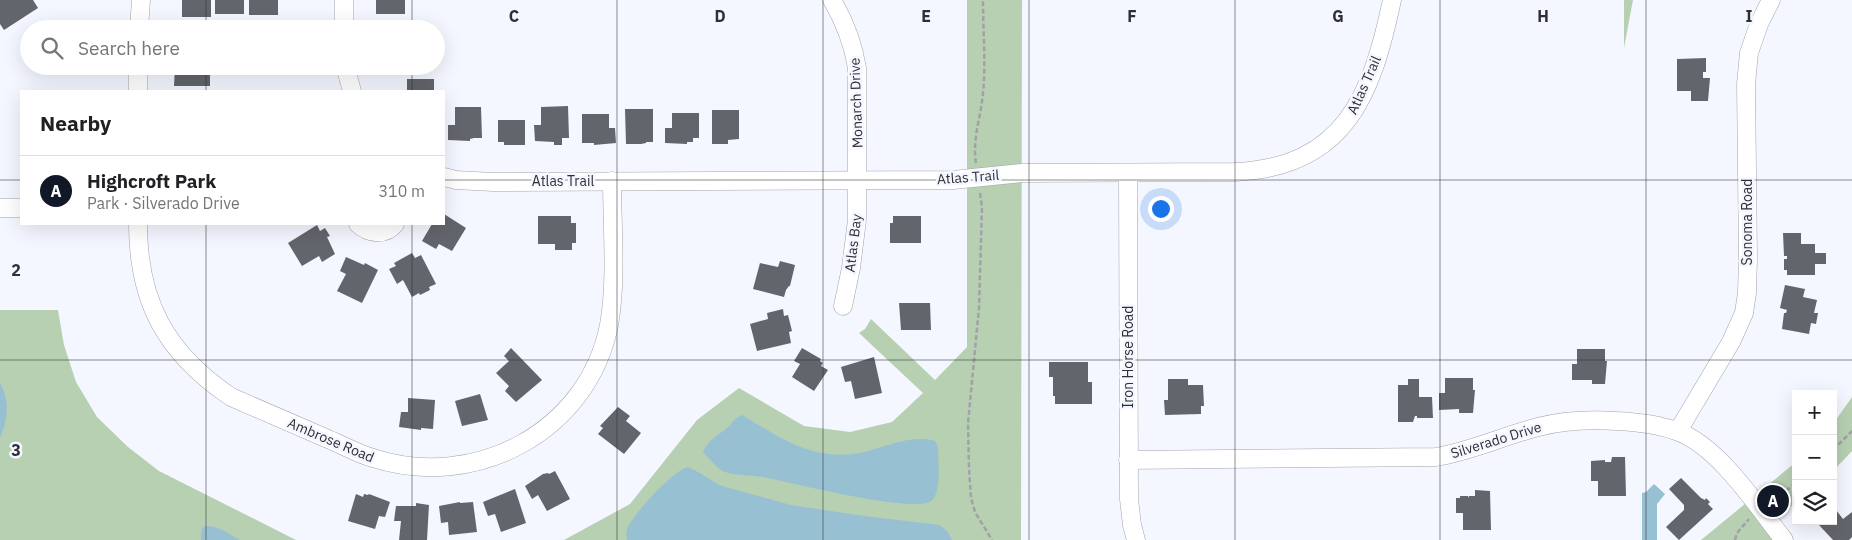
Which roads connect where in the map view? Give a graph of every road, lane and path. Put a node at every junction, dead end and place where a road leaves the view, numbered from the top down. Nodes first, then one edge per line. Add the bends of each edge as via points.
1 (141, 0) edge
2 (344, 0) edge
3 (832, 0) edge
4 (982, 0) edge
5 (1392, 0) edge
6 (1770, 0) edge
7 (140, 20) edge
8 (344, 20) edge
9 (138, 75) edge
10 (348, 75) edge
11 (138, 90) edge
12 (352, 90) edge
13 (975, 158) dead end
14 (1128, 173) junction
15 (445, 177) edge
16 (858, 180) junction
17 (612, 181) junction
18 (980, 188) dead end
19 (0, 208) edge
20 (20, 208) edge
21 (138, 225) edge
22 (359, 225) edge
23 (394, 225) edge
24 (843, 306) dead end
25 (1678, 431) junction
26 (1852, 431) edge
27 (1837, 446) edge
28 (1128, 460) junction
29 (1792, 486) edge
30 (1770, 503) dead end
31 (1746, 521) dead end
32 (992, 540) edge
33 (1136, 540) edge
34 (1735, 540) edge
35 (1784, 540) edge

1 - 7 street
2 - 8 street
3 - 16 street, Monarch Drive via 847,30 857,68
4 - 13 path via 984,91
5 - 14 street, Atlas Trail via 1376,62 1361,100 1342,128 1316,149 1289,162 1259,170
6 - 25 street, Sonoma Road via 1749,53 1746,84 1748,258 1744,313 1731,342
9 - 11 street
10 - 12 street
14 - 16 street, Atlas Trail
14 - 28 street, Iron Horse Road
15 - 17 street, Atlas Trail via 468,181
16 - 17 street, Atlas Trail
16 - 24 street, Atlas Bay via 856,234
17 - 21 street, Ambrose Road via 612,300 601,354 591,377 562,414 525,442 484,460 444,467 404,466 373,458 230,397 212,384 182,357 159,322 143,280
18 - 32 path via 979,308 968,423 969,469 975,512
19 - 20 street
22 - 23 street via 377,233
25 - 28 street, Silverado Drive via 1630,422 1568,421 1538,427 1458,454 1436,457
25 - 35 street, Silverado Drive via 1721,462
26 - 27 path
28 - 33 street, Iron Horse Road via 1129,499
29 - 30 path
31 - 34 path

